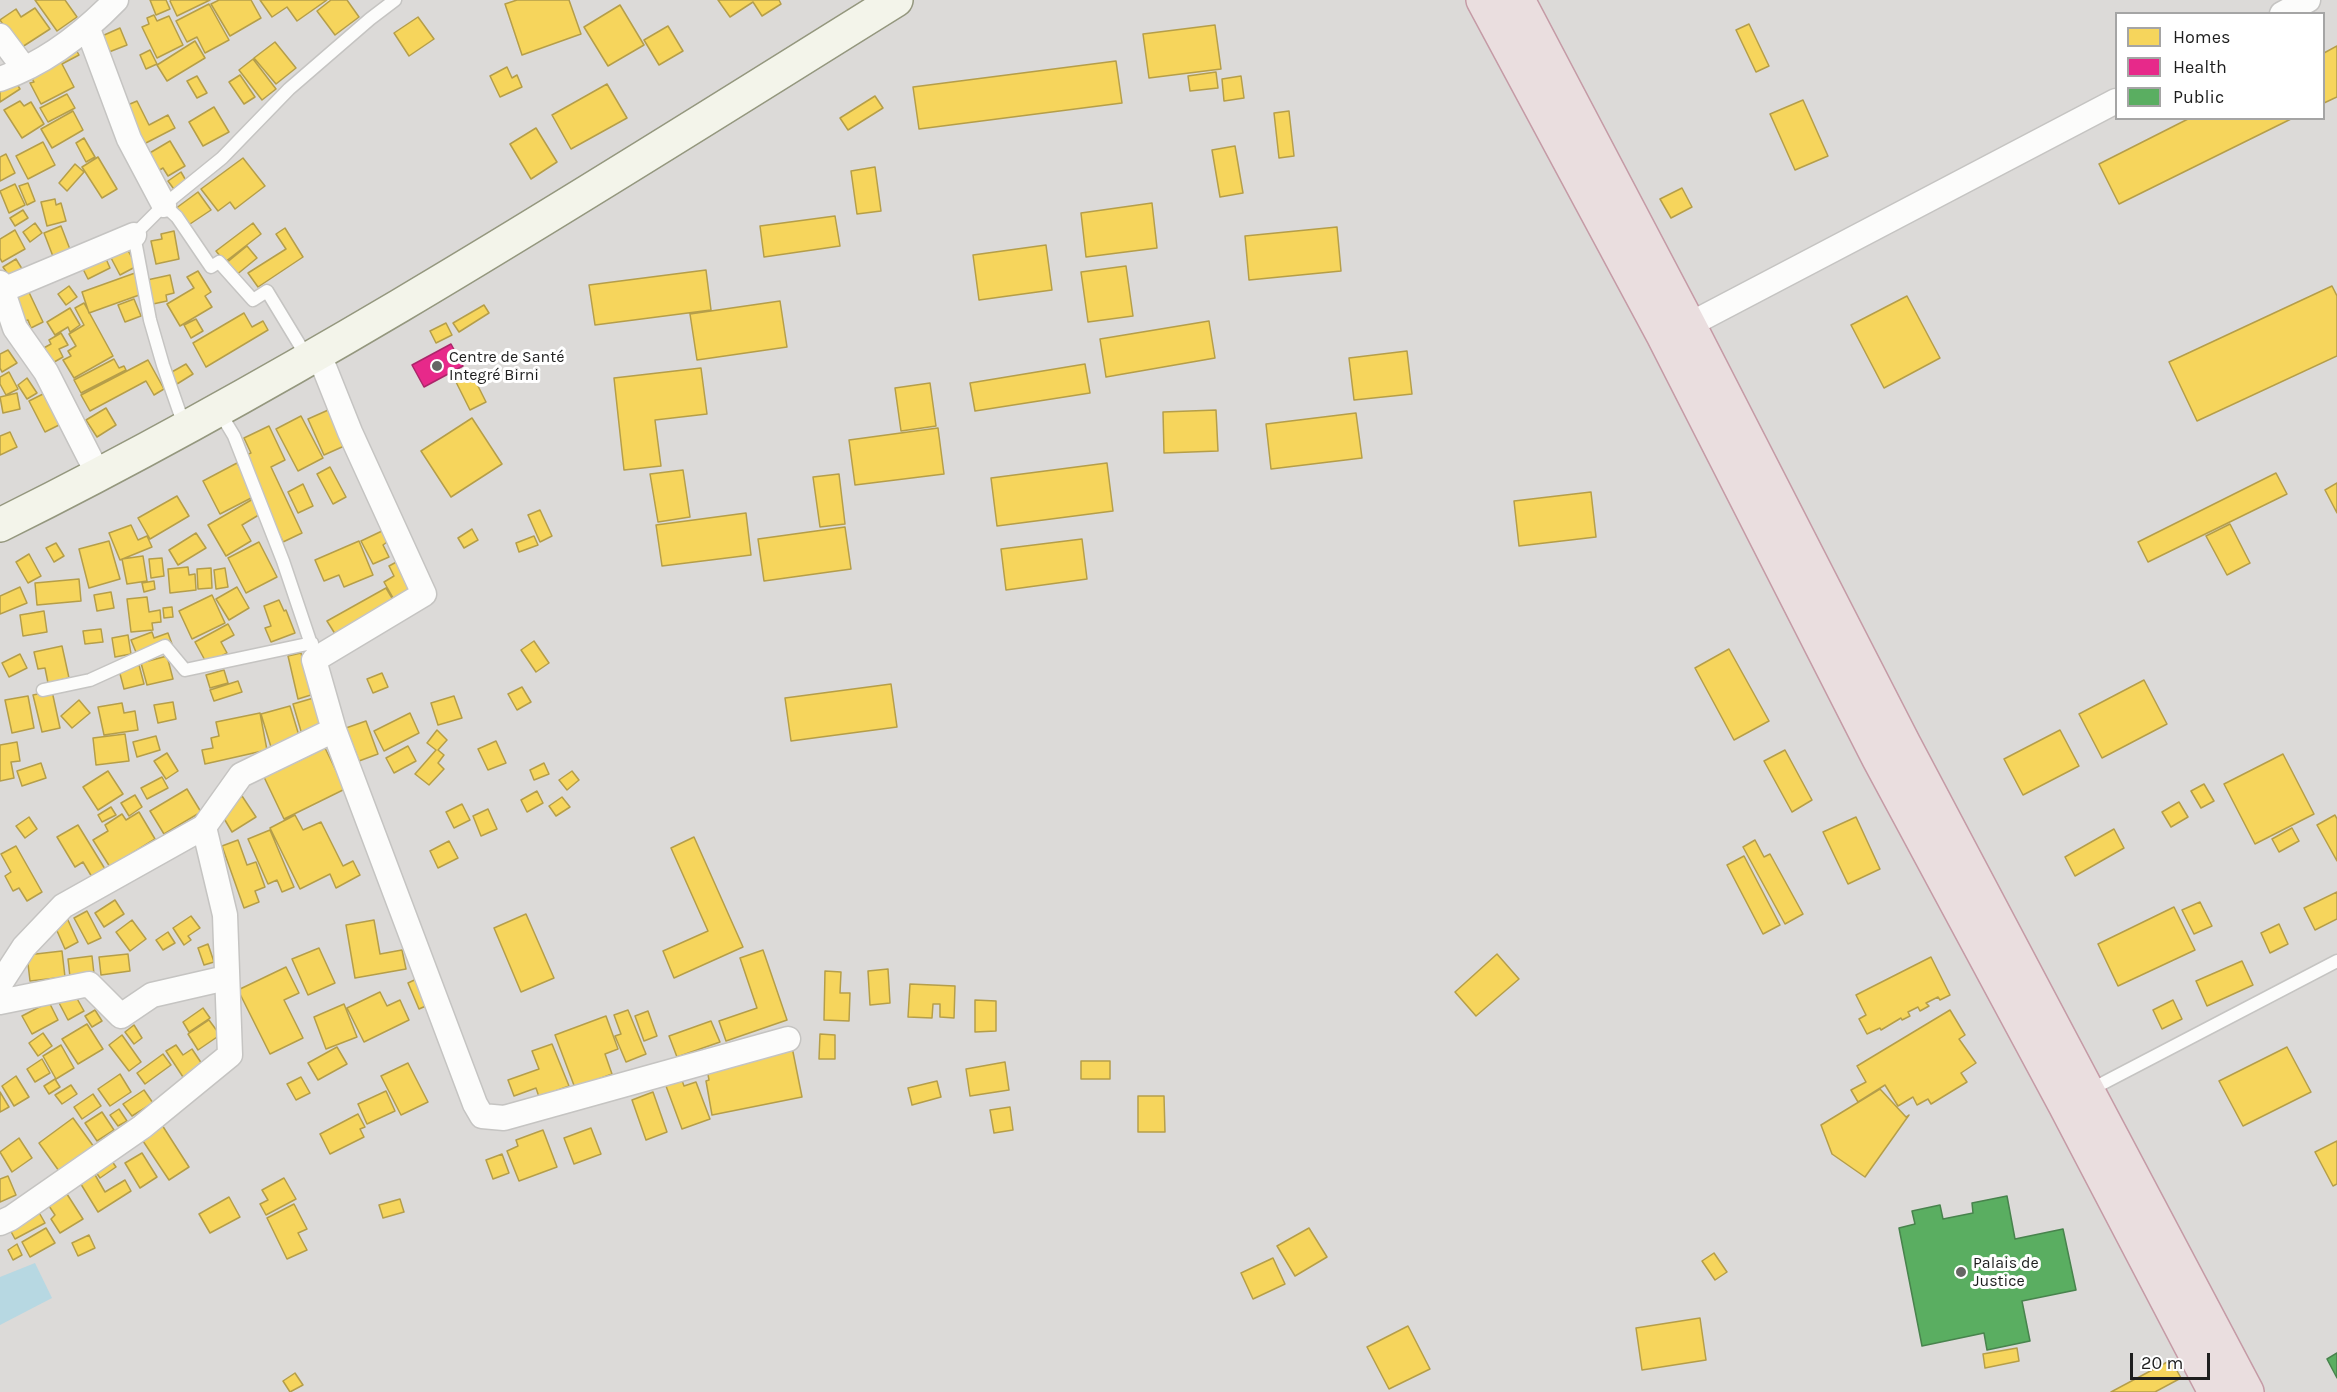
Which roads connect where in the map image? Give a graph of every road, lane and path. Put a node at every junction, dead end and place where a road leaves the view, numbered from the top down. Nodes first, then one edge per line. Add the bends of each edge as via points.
1 (116, 0) edge
2 (395, 0) edge
3 (896, 0) edge
4 (1483, 0) edge
5 (1518, 0) edge
6 (2308, 0) edge
7 (2286, 12) edge
8 (88, 29) junction
9 (0, 36) edge
10 (24, 68) junction
11 (0, 79) edge
12 (2115, 101) edge
13 (164, 205) junction
14 (134, 235) junction
15 (1, 287) edge
16 (1689, 325) junction
17 (313, 355) junction
18 (219, 411) junction
19 (186, 429) junction
20 (99, 476) junction
21 (0, 525) edge
22 (313, 651) junction
23 (42, 690) dead end
24 (334, 730) junction
25 (1891, 752) junction
26 (204, 827) junction
27 (2337, 961) edge
28 (226, 978) junction
29 (0, 984) edge
30 (0, 1002) edge
31 (788, 1039) dead end
32 (2077, 1098) junction
33 (0, 1223) edge
34 (2164, 1263) junction
35 (2215, 1392) edge
36 (2247, 1392) edge

1 - 8 street
2 - 13 lane via 289,89 222,158
3 - 17 street via 492,252
4 - 25 highway
5 - 16 highway
6 - 7 street
8 - 10 street
8 - 13 street via 129,139
9 - 10 street
10 - 11 street
12 - 16 street
13 - 14 lane
13 - 17 lane via 177,217 211,267 219,262 253,300 267,291
14 - 15 street
14 - 19 lane via 150,320
15 - 20 street via 15,328 46,372
16 - 25 highway
17 - 18 street
17 - 22 street via 424,594
18 - 19 street
18 - 22 lane via 234,436 284,561
19 - 20 street
20 - 21 street
22 - 23 lane via 185,670 165,646 90,680
22 - 24 street
24 - 26 street via 241,775
24 - 31 street via 482,1116 504,1118
25 - 32 highway
26 - 28 street via 225,915
26 - 29 street via 63,906 24,947
27 - 32 lane
28 - 30 street via 152,995 121,1016 89,984
28 - 33 street via 230,1055 142,1127
32 - 34 highway
34 - 35 highway
34 - 36 highway

